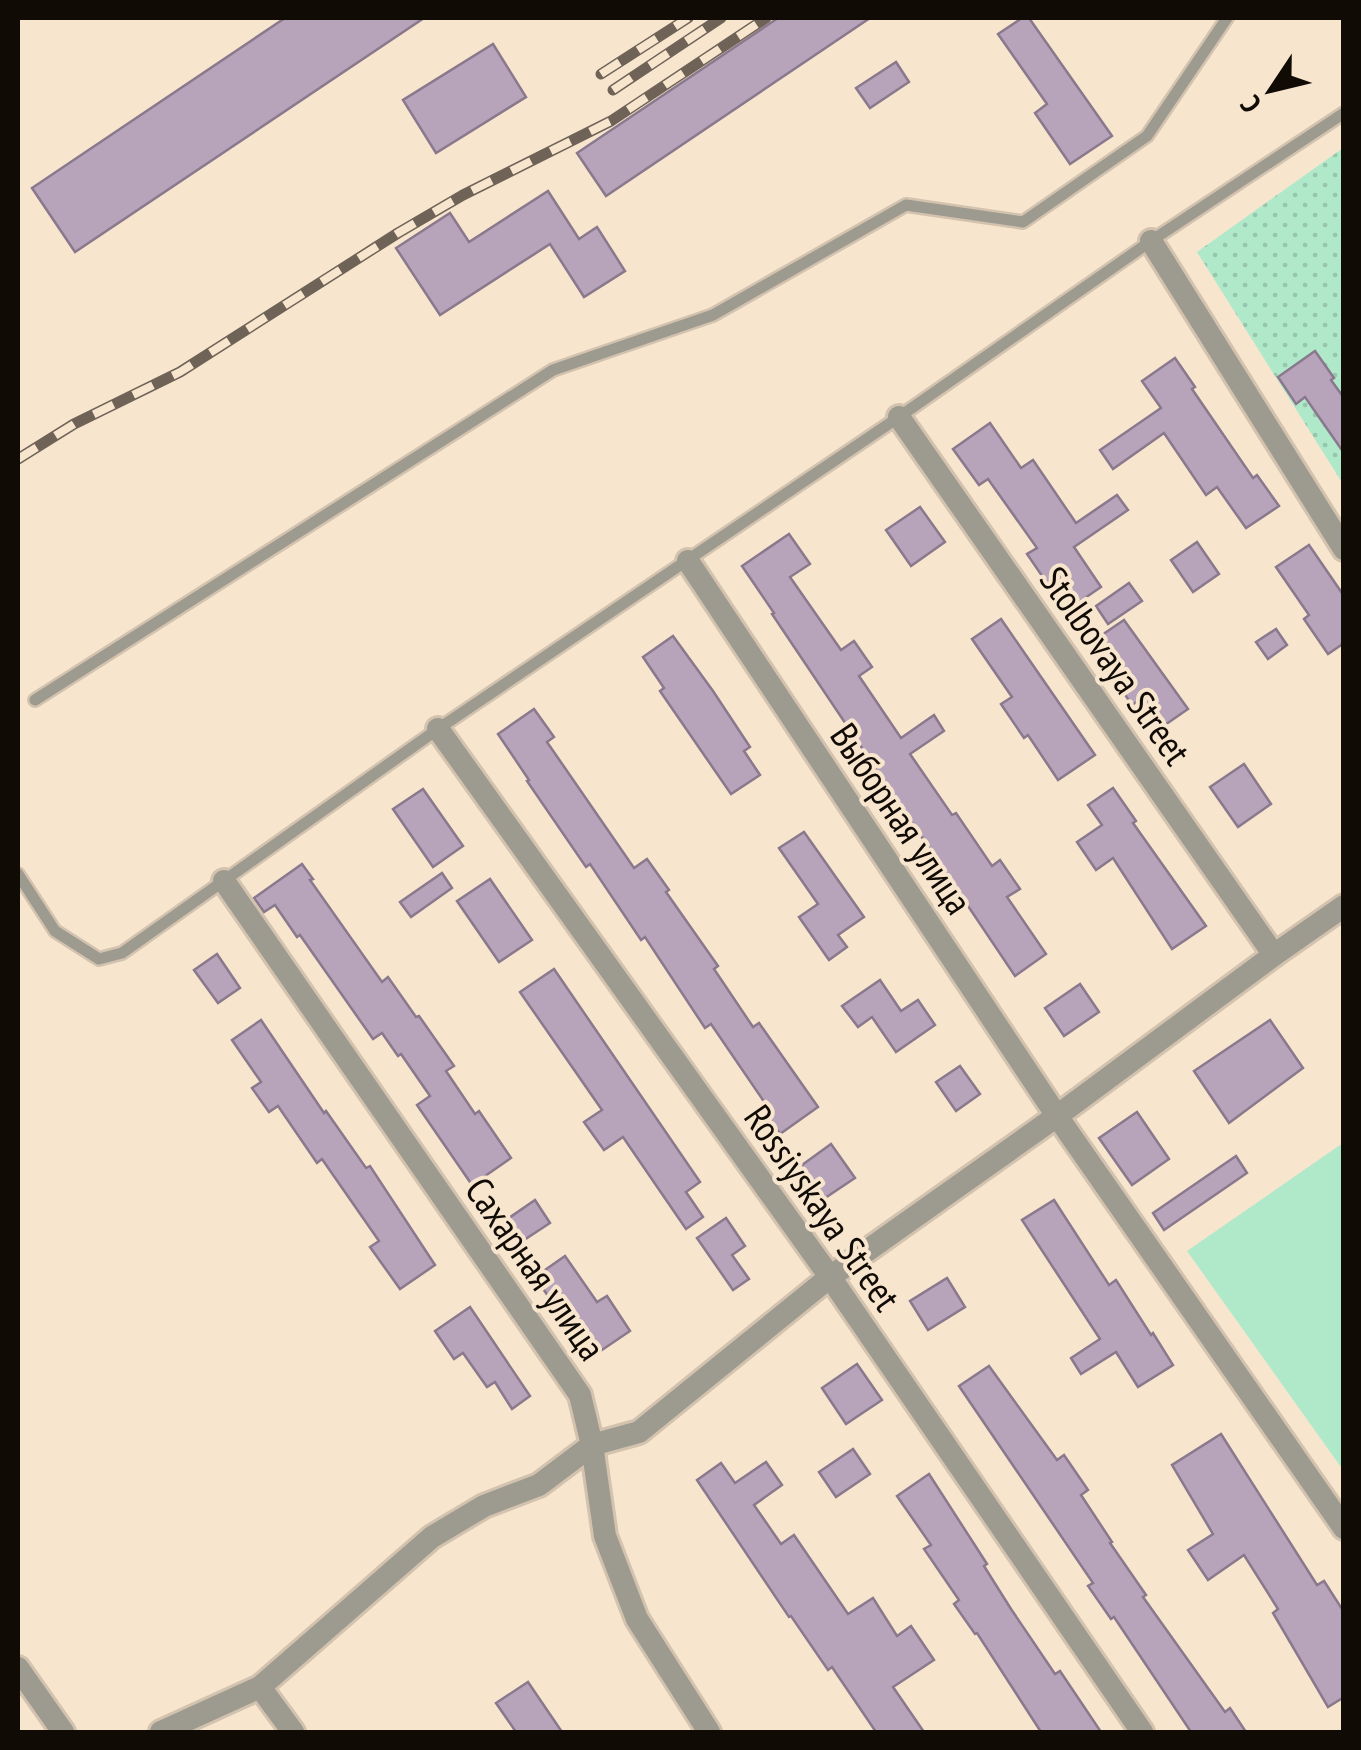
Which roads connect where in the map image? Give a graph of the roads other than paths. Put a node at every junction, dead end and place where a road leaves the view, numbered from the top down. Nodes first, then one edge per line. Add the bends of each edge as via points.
1 (1226, 18) edge
2 (1344, 113) edge
3 (1150, 241) junction
4 (900, 417) junction
5 (1344, 549) edge
6 (688, 561) junction
7 (35, 700) dead end
8 (438, 729) junction
9 (18, 874) edge
10 (224, 881) junction
11 (1344, 906) edge
12 (1274, 955) junction
13 (1056, 1116) junction
14 (830, 1277) junction
15 (592, 1444) junction
16 (1344, 1528) edge
17 (18, 1668) edge
18 (260, 1686) junction
19 (63, 1732) edge
20 (161, 1732) edge
21 (292, 1732) edge
22 (709, 1732) edge
23 (1142, 1732) edge

1 - 7 lane via 1147,136 1023,222 906,205 712,315 553,370
2 - 3 lane
3 - 4 lane
3 - 5 street
4 - 6 lane
4 - 12 street, Stolbovaya Street
6 - 8 lane
6 - 13 street, Выборная улица
8 - 10 lane
8 - 14 street, Rossiyskaya Street
9 - 10 lane via 56,930 99,959 122,953
10 - 15 street, Сахарная улица via 580,1395
11 - 12 street
12 - 13 street
13 - 14 street
13 - 16 street, Выборная улица
14 - 15 street via 639,1432
14 - 23 street, Rossiyskaya Street
15 - 18 street via 540,1485 484,1506 432,1537
15 - 22 street, Сахарная улица via 604,1536 637,1618
17 - 19 street
18 - 20 street
18 - 21 street

